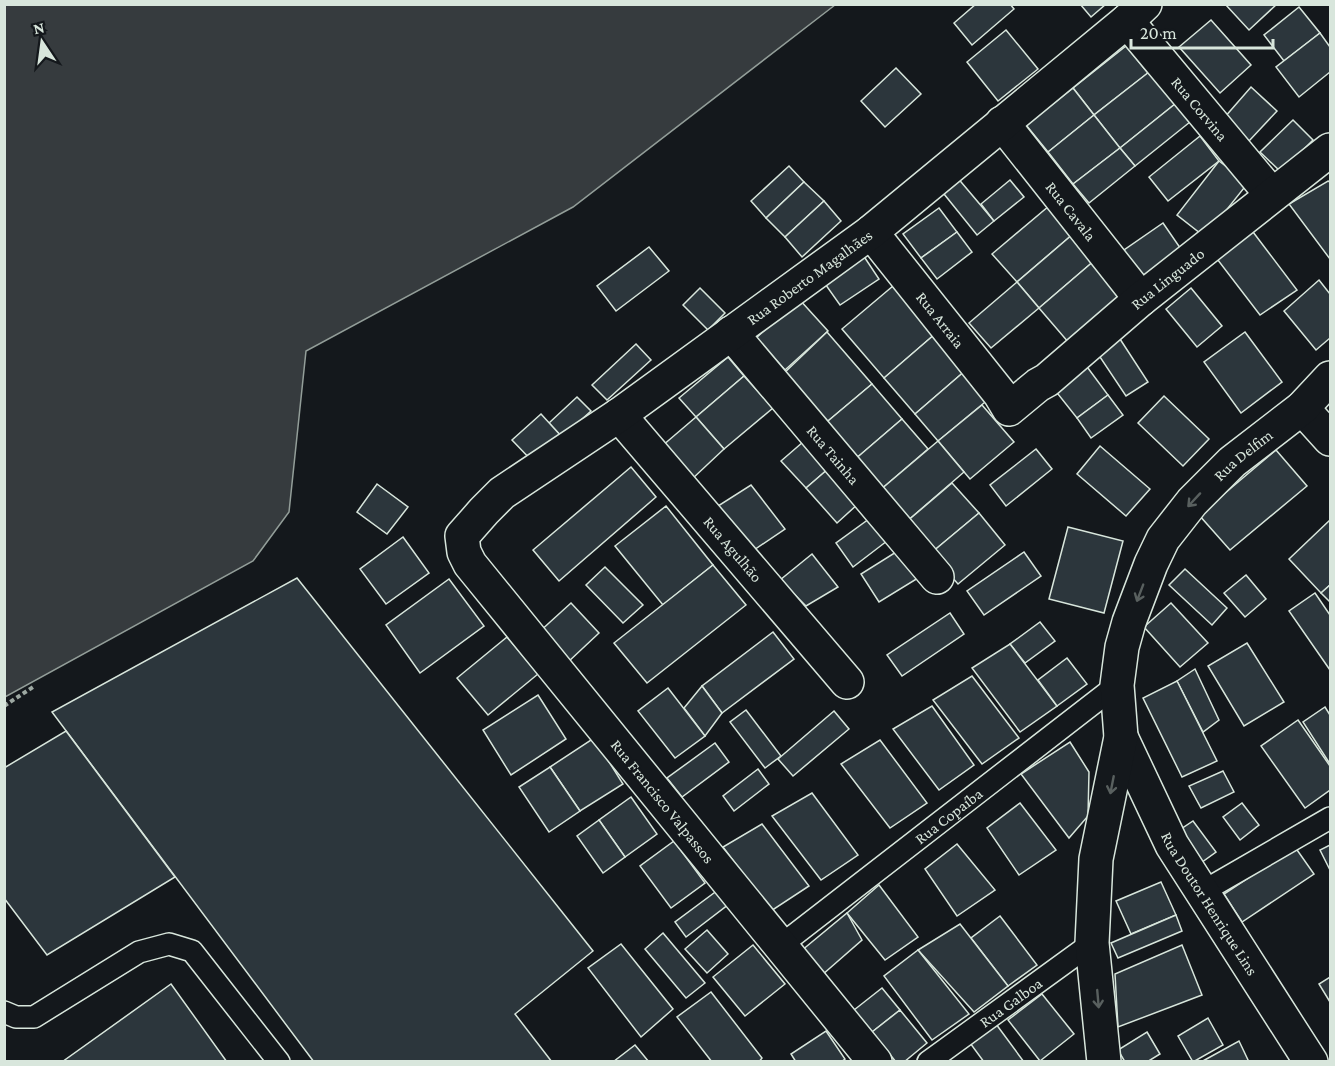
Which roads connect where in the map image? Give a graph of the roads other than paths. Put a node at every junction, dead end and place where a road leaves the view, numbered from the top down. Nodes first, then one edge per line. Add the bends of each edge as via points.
1 (1136, 13) edge
2 (1002, 123) junction
3 (1330, 150) edge
4 (1272, 195) junction
5 (871, 232) junction
6 (1141, 299) junction
7 (730, 333) junction
8 (1330, 378) edge
9 (1302, 408) junction
10 (1009, 409) joint
11 (619, 415) junction
12 (1330, 439) edge
13 (462, 536) joint
14 (937, 577) dead end
15 (847, 682) dead end
16 (1117, 685) junction
17 (1121, 738) junction
18 (1330, 818) edge
19 (1202, 892) junction
20 (1092, 943) junction
21 (780, 946) junction
22 (4, 1012) edge
23 (279, 1062) edge
24 (875, 1062) edge
25 (928, 1062) edge
26 (1104, 1062) edge
27 (1311, 1062) edge

1 - 2 street, Rua Roberto Magalhães
1 - 4 street, Rua Corvina
2 - 5 street, Rua Roberto Magalhães
2 - 6 street, Rua Cavala
3 - 4 street, Rua Linguado
4 - 6 street, Rua Linguado
5 - 7 street, Rua Roberto Magalhães
5 - 10 street, Rua Arraia
6 - 10 street, Rua Linguado
7 - 11 street, Rua Roberto Magalhães
7 - 14 street, Rua Tainha
8 - 9 street, Rua Delfim
9 - 12 street
9 -> 16 street, Rua Delfim via 1232,462 1192,502 1163,539 1129,622
11 - 13 street, Rua Roberto Magalhães via 502,493
11 - 15 street, Rua Agulhão
13 - 21 street, Rua Francisco Valpassos via 470,564
16 - 17 street
16 - 21 lane, Rua Copaíba
17 - 19 street, Rua Doutor Henrique Lins via 1172,845
17 -> 20 street via 1096,859
18 - 19 lane
19 - 27 street, Rua Doutor Henrique Lins
20 - 25 lane, Rua Galboa
20 -> 26 street
21 - 24 street, Rua Francisco Valpassos
22 - 23 lane via 34,1017 139,952 169,944 192,951

